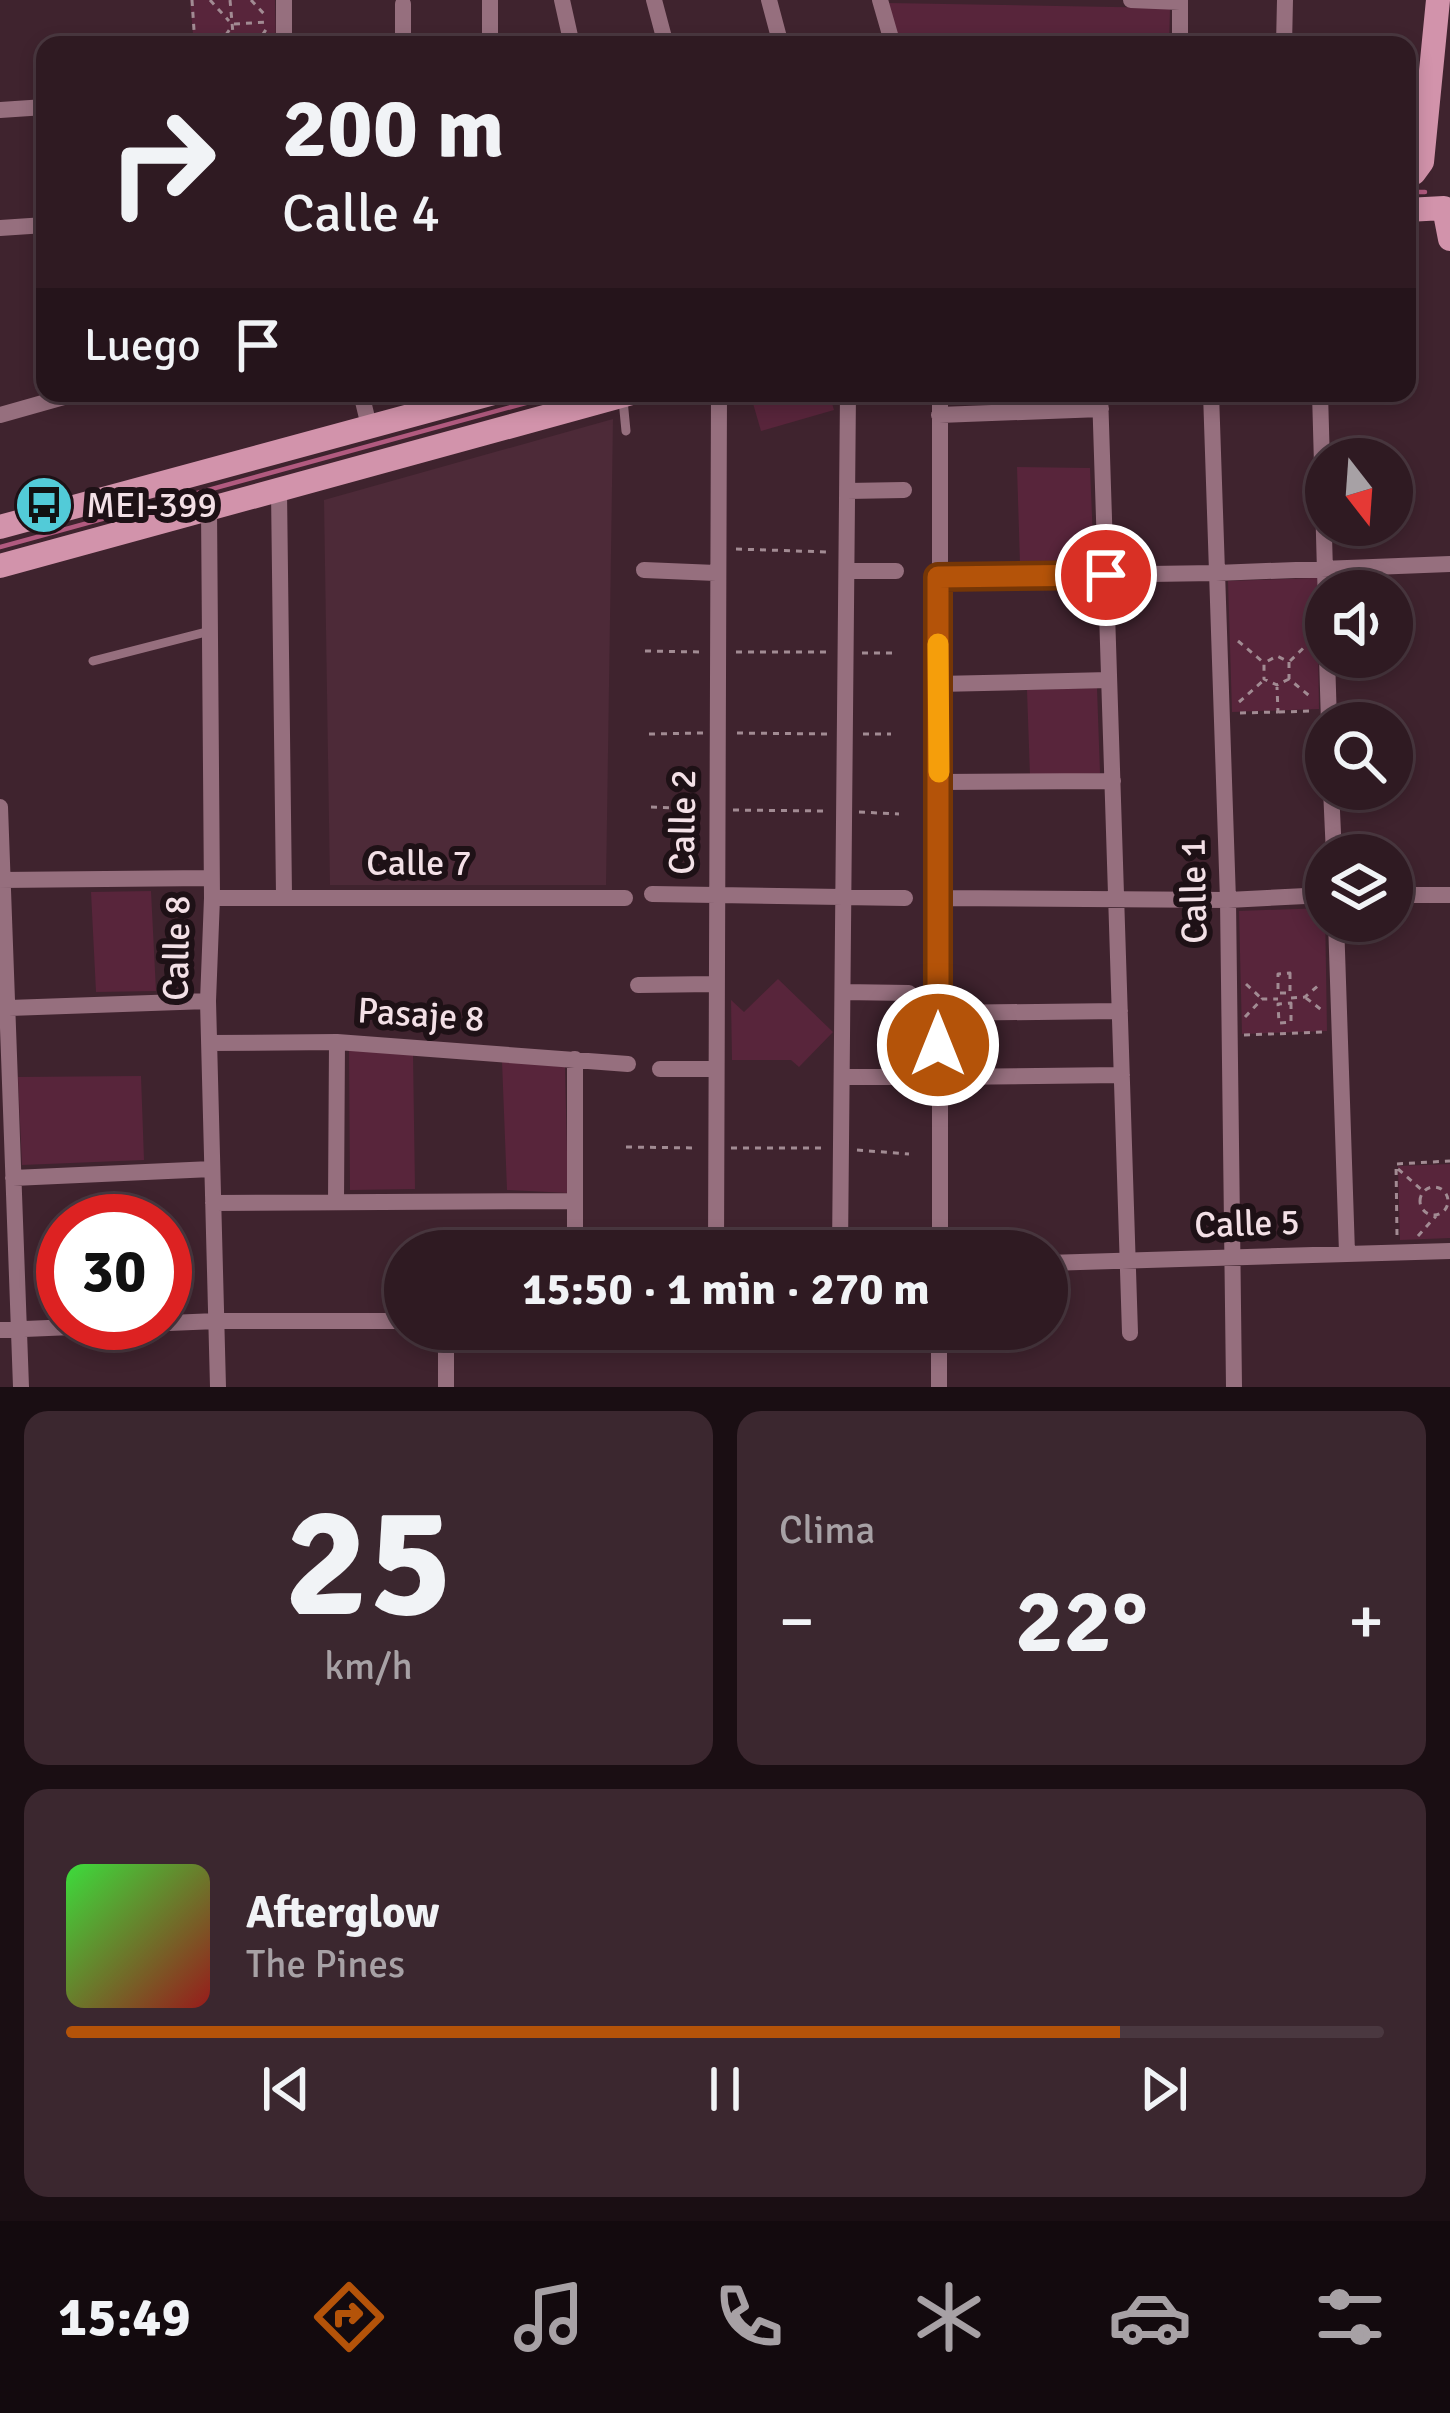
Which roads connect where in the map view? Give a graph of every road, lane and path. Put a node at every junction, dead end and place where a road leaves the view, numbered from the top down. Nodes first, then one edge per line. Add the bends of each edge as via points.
1 (191, 0) edge
2 (210, 0) edge
3 (230, 0) edge
4 (251, 0) edge
5 (284, 0) edge
6 (490, 0) edge
7 (562, 0) edge
8 (654, 0) edge
9 (769, 0) edge
10 (880, 0) edge
11 (1131, 0) edge
12 (1285, 0) edge
13 (1438, 0) edge
14 (1180, 1) edge
15 (403, 4) dead end
16 (272, 22) junction
17 (232, 24) junction
18 (194, 36) edge
19 (224, 36) edge
20 (233, 36) edge
21 (262, 36) edge
22 (284, 36) edge
23 (403, 36) edge
24 (490, 36) edge
25 (570, 36) edge
26 (664, 36) edge
27 (779, 36) edge
28 (890, 36) edge
29 (1180, 36) edge
30 (1284, 36) edge
31 (36, 108) edge
32 (0, 110) edge
33 (1416, 170) edge
34 (1447, 207) edge
35 (1416, 209) edge
36 (36, 226) edge
37 (0, 228) edge
38 (1450, 239) edge
39 (47, 402) edge
40 (363, 402) edge
41 (460, 402) edge
42 (596, 402) edge
43 (625, 402) edge
44 (719, 402) edge
45 (848, 402) edge
46 (940, 402) edge
47 (1089, 402) edge
48 (1100, 402) edge
49 (1211, 402) edge
50 (1320, 402) edge
51 (0, 415) edge
52 (939, 416) junction
53 (369, 426) junction
54 (626, 431) dead end
55 (279, 490) junction
56 (848, 490) junction
57 (904, 490) dead end
58 (209, 509) junction
59 (0, 527) edge
60 (716, 549) junction
61 (847, 561) junction
62 (1450, 565) edge
63 (0, 566) edge
64 (1325, 569) junction
65 (644, 570) dead end
66 (896, 571) dead end
67 (1216, 573) junction
68 (716, 574) junction
69 (1106, 575) junction
70 (938, 577) junction
71 (210, 631) junction
72 (1218, 634) junction
73 (1305, 646) edge
74 (646, 651) dead end
75 (716, 652) junction
76 (846, 652) junction
77 (896, 653) dead end
78 (92, 661) dead end
79 (1288, 662) junction
80 (1264, 663) junction
81 (1289, 679) junction
82 (1109, 680) junction
83 (1264, 680) junction
84 (938, 684) junction
85 (1277, 685) junction
86 (1317, 702) edge
87 (1221, 711) junction
88 (1278, 712) junction
89 (1305, 712) edge
90 (717, 733) junction
91 (650, 734) dead end
92 (845, 734) junction
93 (891, 734) dead end
94 (1113, 781) junction
95 (939, 782) junction
96 (0, 807) edge
97 (651, 807) dead end
98 (716, 809) junction
99 (844, 812) junction
100 (899, 814) dead end
101 (211, 878) junction
102 (2, 880) edge
103 (652, 894) dead end
104 (715, 894) junction
105 (284, 895) junction
106 (1413, 895) edge
107 (1450, 895) edge
108 (843, 896) junction
109 (1305, 896) edge
110 (212, 898) junction
111 (625, 898) dead end
112 (905, 898) dead end
113 (940, 898) junction
114 (1116, 898) junction
115 (1228, 900) junction
116 (1336, 942) edge
117 (1337, 977) junction
118 (1242, 980) dead end
119 (714, 984) junction
120 (638, 985) dead end
121 (843, 992) junction
122 (909, 993) dead end
123 (1291, 998) junction
124 (1305, 998) junction
125 (1262, 999) junction
126 (1278, 999) junction
127 (208, 1000) junction
128 (9, 1008) junction
129 (1120, 1010) junction
130 (938, 1012) junction
131 (1337, 1012) junction
132 (1244, 1018) dead end
133 (1338, 1032) junction
134 (1229, 1036) junction
135 (337, 1042) junction
136 (209, 1043) junction
137 (575, 1059) junction
138 (628, 1064) dead end
139 (660, 1069) dead end
140 (714, 1070) junction
141 (1122, 1075) junction
142 (842, 1077) junction
143 (901, 1077) dead end
144 (939, 1077) junction
145 (626, 1148) dead end
146 (716, 1148) junction
147 (841, 1148) junction
148 (909, 1154) dead end
149 (1450, 1161) edge
150 (1396, 1168) junction
151 (212, 1169) junction
152 (13, 1178) junction
153 (1450, 1185) edge
154 (1445, 1191) junction
155 (1424, 1192) junction
156 (575, 1201) junction
157 (336, 1202) junction
158 (213, 1203) junction
159 (1444, 1211) junction
160 (1437, 1215) junction
161 (1450, 1217) edge
162 (639, 1229) dead end
163 (716, 1229) junction
164 (575, 1230) edge
165 (840, 1230) joint
166 (940, 1230) edge
167 (1450, 1251) edge
168 (1406, 1252) junction
169 (1347, 1253) junction
170 (1231, 1259) junction
171 (1128, 1261) junction
172 (1068, 1262) edge
173 (217, 1321) junction
174 (384, 1321) edge
175 (0, 1330) edge
176 (20, 1331) junction
177 (1130, 1333) dead end
178 (446, 1350) edge
179 (939, 1350) edge
180 (21, 1387) edge
181 (218, 1387) edge
182 (446, 1387) edge
183 (939, 1387) edge
184 (1234, 1387) edge

1 - 18 path
2 - 17 path
3 - 17 path
4 - 16 path
5 - 22 street
6 - 24 street
7 - 25 street
8 - 26 street
9 - 27 street
10 - 28 street
11 - 14 street
12 - 30 street
13 - 33 street via 1438,82
14 - 29 street
15 - 23 street
16 - 17 path
16 - 21 path
17 - 19 path
17 - 20 path
31 - 32 street
34 - 35 street
34 - 38 street
36 - 37 street
39 - 51 street
40 - 53 street
41 - 53 street
42 - 55 street
43 - 54 lane
44 - 60 street, Calle 2
45 - 56 street
46 - 52 street
47 - 52 street
48 - 69 street
49 - 67 street, Calle 1
50 - 64 street
52 - 70 street
53 - 59 street
55 - 58 street
55 - 105 street
56 - 57 street
56 - 61 street
58 - 63 street
58 - 71 street, Calle 8
60 - 61 path
60 - 68 street, Calle 2
61 - 66 street
61 - 76 street
62 - 64 street
64 - 67 street
65 - 68 street
67 - 69 street
67 - 72 street, Calle 1
68 - 75 street, Calle 2
69 - 70 street
69 - 82 street
70 - 84 street
71 - 78 lane
71 - 101 street, Calle 8
72 - 80 path
72 - 87 street, Calle 1
73 - 79 path
74 - 75 path
75 - 76 path
75 - 90 street, Calle 2
76 - 77 path
76 - 92 street
79 - 80 path via 1277,656
79 - 81 path
80 - 83 path
81 - 85 path
81 - 86 path
82 - 84 street
82 - 94 street
83 - 85 path
83 - 87 path
84 - 95 street
85 - 88 path
87 - 88 path
87 - 115 street, Calle 1
88 - 89 path
90 - 91 path
90 - 92 path
90 - 98 street, Calle 2
92 - 93 path
92 - 99 street
94 - 95 street
94 - 114 street
95 - 113 street
96 - 102 street
97 - 98 path
98 - 99 path
98 - 104 street, Calle 2
99 - 100 path
99 - 108 street
101 - 102 street
101 - 110 street, Calle 8
102 - 128 street
103 - 104 street
104 - 108 street
104 - 119 street, Calle 2
105 - 110 street, Calle 7
105 - 111 street, Calle 7
106 - 107 street
108 - 112 street
108 - 121 street
109 - 115 street
110 - 127 street, Calle 8
113 - 114 street
113 - 130 street
114 - 115 street
114 - 129 street
115 - 134 street, Calle 1
116 - 117 street
117 - 124 path
117 - 131 street
118 - 125 path
119 - 120 street
119 - 140 street, Calle 2
121 - 122 street
121 - 142 street
123 - 124 path
123 - 126 path
123 - 126 path
123 - 126 path via 1291,1022 1279,1023
123 - 126 path via 1290,973 1278,974
124 - 131 path
125 - 126 path
125 - 132 path
127 - 128 street
127 - 136 street, Calle 8
128 - 152 street
129 - 130 street
129 - 141 street
130 - 144 street
131 - 133 street
133 - 134 path
133 - 169 street
134 - 170 street, Calle 1
135 - 136 street, Pasaje 8
135 - 137 street, Pasaje 8
135 - 157 street
136 - 151 street, Calle 8
137 - 138 street, Pasaje 8
137 - 156 street
139 - 140 street
140 - 146 street, Calle 2
141 - 144 street
141 - 171 street
142 - 143 street
142 - 147 street
144 - 166 street
145 - 146 path
146 - 147 path
146 - 163 street, Calle 2
147 - 148 path
147 - 165 street
149 - 150 path
150 - 155 path
150 - 168 path
151 - 152 street
151 - 158 street, Calle 8
152 - 176 street
153 - 154 path
154 - 155 path
154 - 159 path
155 - 160 path via 1422,1208
156 - 157 street
156 - 164 street
157 - 158 street
158 - 173 street, Calle 8
159 - 160 path
159 - 161 path
160 - 168 path
162 - 163 path
163 - 165 path
167 - 168 street, Calle 5
168 - 169 street, Calle 5
169 - 170 street, Calle 5
170 - 171 street, Calle 5
170 - 184 street, Calle 1
171 - 172 street, Calle 5
171 - 177 street
173 - 174 street
173 - 176 street
173 - 181 street, Calle 8
175 - 176 street
176 - 180 street
178 - 182 street
179 - 183 street

